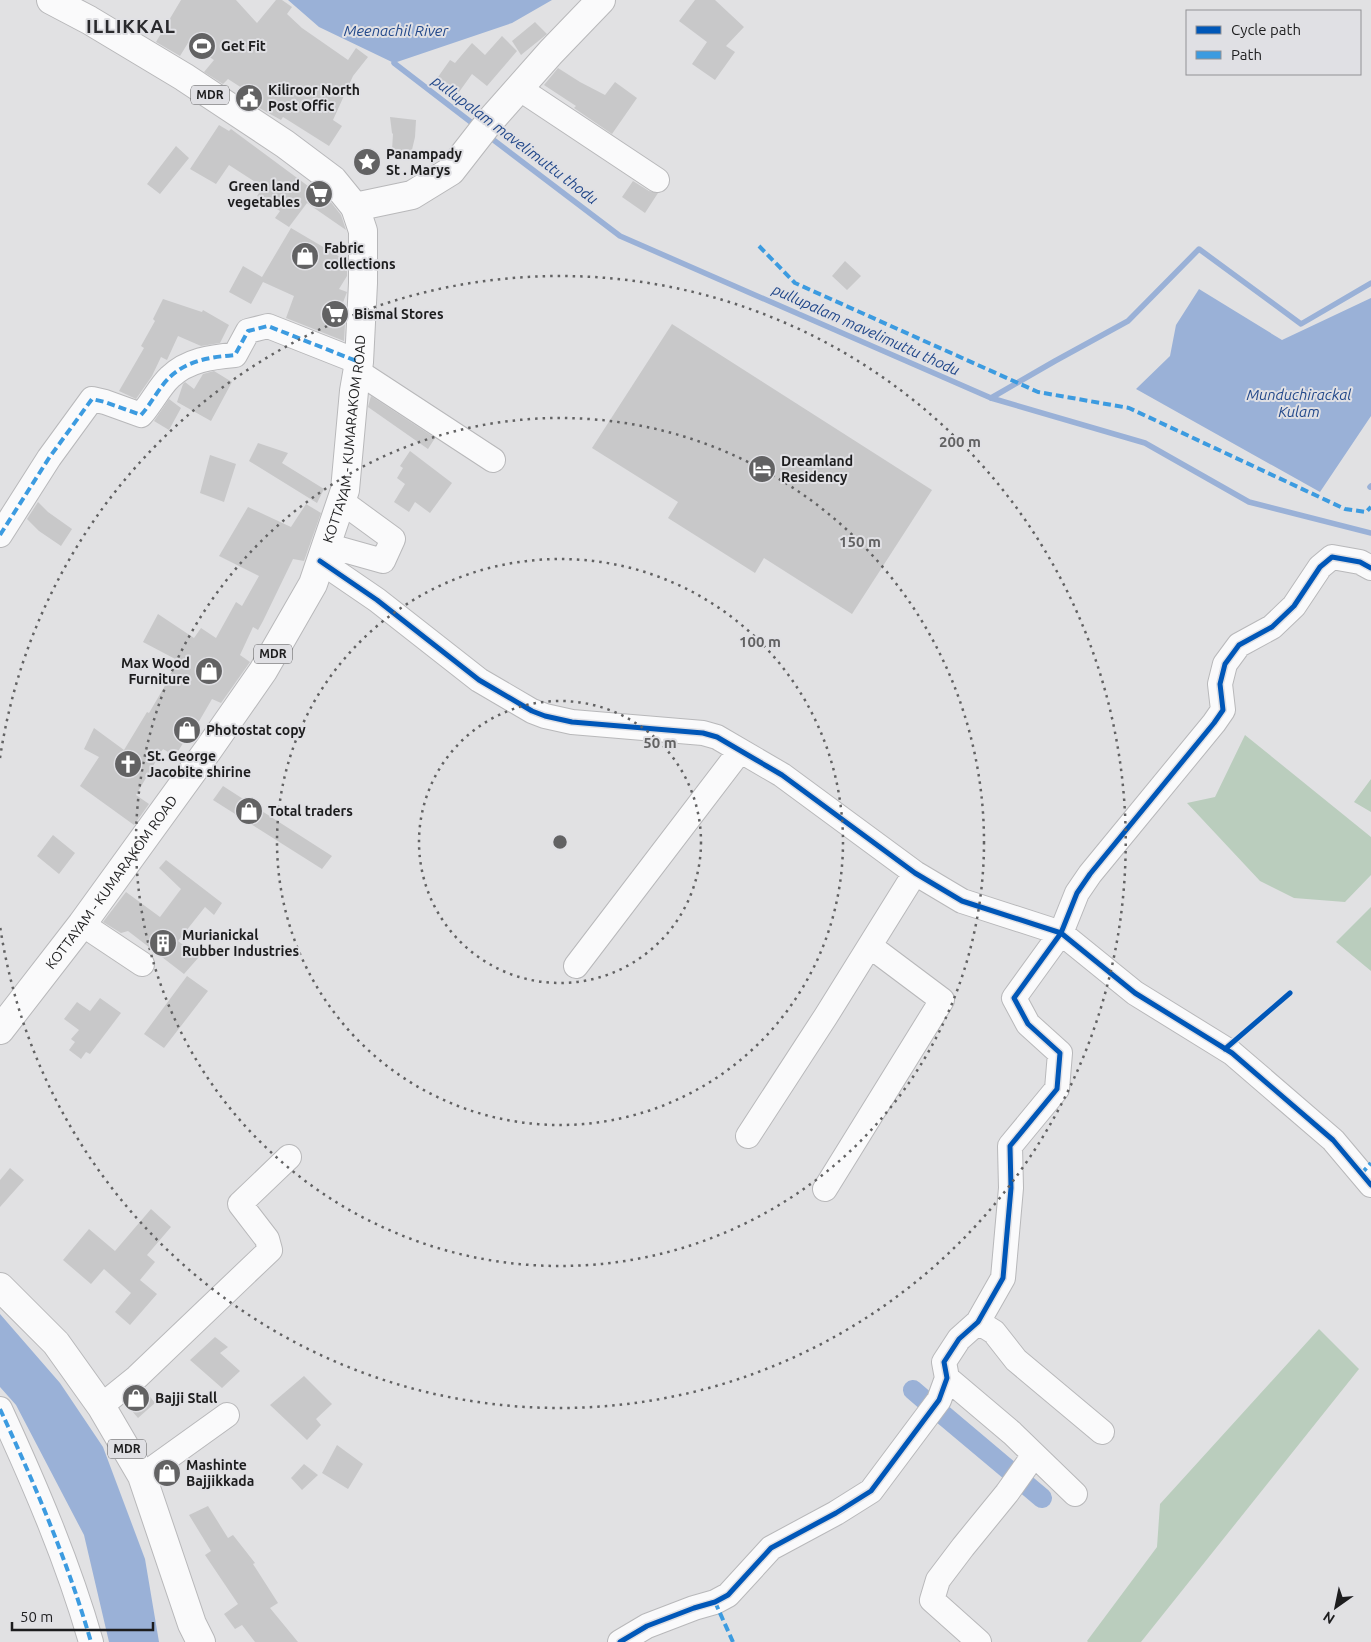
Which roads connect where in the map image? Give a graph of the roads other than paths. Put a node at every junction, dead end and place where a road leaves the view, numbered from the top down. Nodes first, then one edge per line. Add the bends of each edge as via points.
1 (51, 0) edge
2 (601, 0) edge
3 (520, 89) junction
4 (657, 180) dead end
5 (355, 207) junction
6 (358, 367) junction
7 (494, 460) dead end
8 (342, 501) junction
9 (0, 535) edge
10 (323, 553) junction
11 (1371, 568) edge
12 (740, 751) junction
13 (915, 873) junction
14 (82, 924) junction
15 (1061, 932) junction
16 (870, 946) junction
17 (142, 964) dead end
18 (576, 966) dead end
19 (0, 1030) edge
20 (748, 1136) dead end
21 (289, 1157) dead end
22 (1368, 1174) edge
23 (825, 1189) dead end
24 (0, 1286) edge
25 (978, 1322) junction
26 (947, 1378) junction
27 (100, 1406) junction
28 (0, 1409) edge
29 (227, 1415) dead end
30 (1102, 1432) dead end
31 (1034, 1455) junction
32 (142, 1476) junction
33 (1074, 1494) dead end
34 (91, 1642) edge
35 (201, 1642) edge
36 (620, 1642) edge
37 (979, 1642) edge

1 - 5 main road, KOTTAYAM - KUMARAKOM ROAD / MDR via 176,73 285,144 333,180
2 - 3 main road
3 - 4 street
3 - 5 main road via 451,171 412,195
5 - 6 main road, KOTTAYAM - KUMARAKOM ROAD / MDR via 363,232
6 - 7 street
6 - 8 main road, KOTTAYAM - KUMARAKOM ROAD / MDR
6 - 9 street via 268,326 248,331 235,355 190,363 169,378 141,415 92,399 49,458
8 - 10 main road, KOTTAYAM - KUMARAKOM ROAD / MDR
8 - 10 street via 393,539 383,560
10 - 12 street via 479,680 532,711 572,722 703,733 717,737
10 - 14 main road, KOTTAYAM - KUMARAKOM ROAD / MDR via 313,584 263,671
11 - 15 street via 1360,562 1332,557 1320,567 1294,606 1272,627 1239,645 1225,664 1220,684 1223,710 1090,874 1077,893
12 - 13 street via 782,775
12 - 18 street
13 - 15 street via 962,901
13 - 16 street
14 - 17 street
14 - 19 main road, KOTTAYAM - KUMARAKOM ROAD / MDR
15 - 22 street via 1135,993 1232,1054
15 - 25 street via 1014,998 1028,1024 1060,1053 1057,1089 1010,1146 1011,1188 1003,1278
16 - 20 street
16 - 23 street via 942,1000
21 - 27 street via 240,1204 267,1239 270,1250 137,1377
24 - 27 main road, MDR via 56,1343
25 - 26 street via 960,1339 944,1362
25 - 30 street via 994,1332 1016,1360
26 - 31 street
26 - 36 street via 935,1406 871,1491 771,1548 728,1595 647,1626
27 - 32 main road, MDR
28 - 34 street via 37,1489
29 - 32 street
31 - 33 street
31 - 37 street via 938,1580 932,1600
32 - 35 main road, MDR

